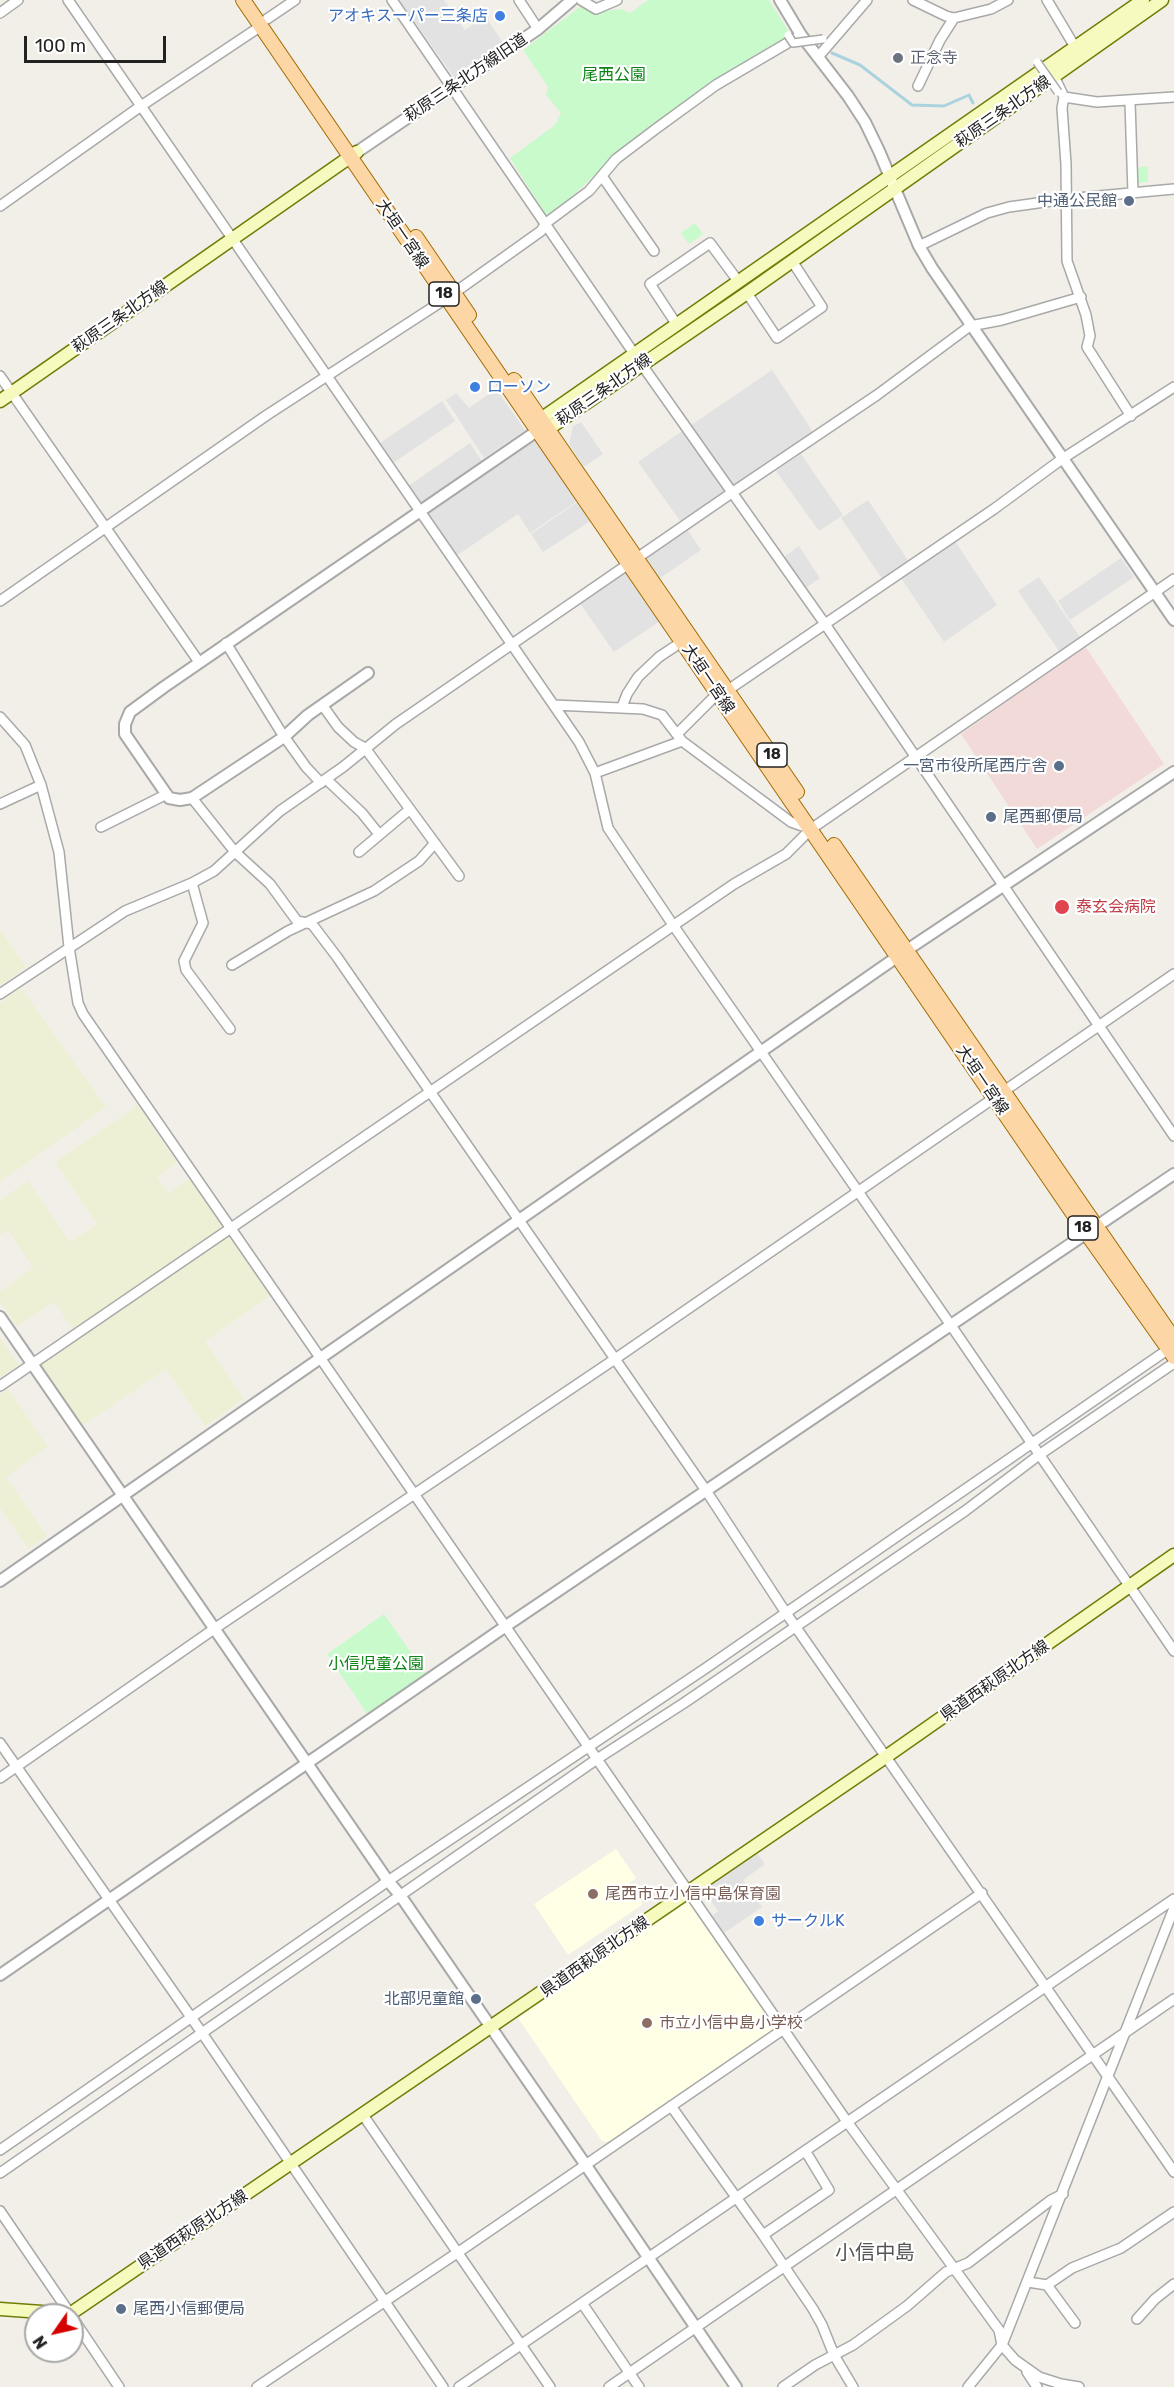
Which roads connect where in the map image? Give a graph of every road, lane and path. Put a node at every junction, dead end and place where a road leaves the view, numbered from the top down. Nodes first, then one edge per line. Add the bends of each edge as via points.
1 (18, 0) edge
2 (68, 0) edge
3 (243, 0) edge
4 (254, 0) edge
5 (295, 0) edge
6 (392, 0) edge
7 (519, 0) edge
8 (572, 0) edge
9 (581, 0) edge
10 (617, 0) edge
11 (780, 0) edge
12 (867, 0) edge
13 (913, 0) edge
14 (1008, 0) edge
15 (1047, 0) edge
16 (1143, 0) edge
17 (1162, 0) edge
18 (0, 12) edge
19 (954, 18) junction
20 (264, 22) junction
21 (538, 29) junction
22 (788, 35) dead end
23 (801, 35) junction
24 (823, 39) dead end
25 (1075, 47) junction
26 (819, 57) junction
27 (1037, 62) dead end
28 (1054, 76) junction
29 (918, 86) dead end
30 (454, 87) junction
31 (1061, 95) junction
32 (1174, 98) edge
33 (1130, 102) junction
34 (141, 106) junction
35 (354, 155) junction
36 (602, 176) junction
37 (892, 182) junction
38 (1174, 189) edge
39 (1133, 193) junction
40 (1066, 199) junction
41 (0, 206) edge
42 (546, 224) junction
43 (232, 238) junction
44 (919, 246) junction
45 (654, 251) dead end
46 (792, 261) junction
47 (738, 281) junction
48 (747, 293) junction
49 (450, 295) junction
50 (1081, 297) junction
51 (677, 325) junction
52 (970, 326) junction
53 (639, 360) junction
54 (0, 376) edge
55 (328, 376) junction
56 (1174, 387) edge
57 (12, 392) junction
58 (0, 401) edge
59 (1131, 416) junction
60 (542, 426) junction
61 (1062, 459) junction
62 (732, 492) junction
63 (421, 512) junction
64 (105, 527) junction
65 (632, 561) junction
66 (1174, 579) edge
67 (1154, 591) junction
68 (0, 601) edge
69 (1174, 620) edge
70 (825, 624) junction
71 (682, 641) junction
72 (226, 643) junction
73 (512, 645) junction
74 (199, 663) junction
75 (368, 673) dead end
76 (723, 692) junction
77 (554, 705) junction
78 (323, 706) junction
79 (622, 707) junction
80 (0, 717) edge
81 (284, 737) junction
82 (679, 737) junction
83 (365, 748) junction
84 (914, 756) junction
85 (1174, 772) edge
86 (595, 773) junction
87 (323, 781) junction
88 (41, 785) junction
89 (167, 794) junction
90 (192, 798) junction
91 (0, 804) edge
92 (409, 810) junction
93 (814, 826) junction
94 (101, 827) dead end
95 (378, 833) junction
96 (435, 843) junction
97 (235, 852) junction
98 (359, 852) dead end
99 (459, 876) dead end
100 (192, 883) junction
101 (1002, 886) junction
102 (306, 923) junction
103 (673, 925) junction
104 (69, 947) junction
105 (903, 953) junction
106 (232, 965) dead end
107 (1174, 974) edge
108 (0, 994) edge
109 (1098, 1025) junction
110 (230, 1029) dead end
111 (762, 1052) junction
112 (429, 1091) junction
113 (999, 1094) junction
114 (1174, 1136) edge
115 (1174, 1174) edge
116 (857, 1190) junction
117 (519, 1222) junction
118 (231, 1228) junction
119 (1091, 1230) junction
120 (0, 1317) edge
121 (951, 1324) junction
122 (1173, 1348) edge
123 (321, 1358) junction
124 (615, 1359) junction
125 (1174, 1363) edge
126 (32, 1364) junction
127 (0, 1386) edge
128 (1031, 1444) junction
129 (1039, 1455) junction
130 (707, 1492) junction
131 (414, 1494) junction
132 (122, 1495) junction
133 (1174, 1555) edge
134 (0, 1581) edge
135 (1129, 1587) junction
136 (786, 1613) junction
137 (506, 1626) junction
138 (796, 1626) junction
139 (214, 1629) junction
140 (1174, 1651) edge
141 (0, 1743) edge
142 (588, 1746) junction
143 (887, 1756) junction
144 (597, 1759) junction
145 (307, 1764) junction
146 (16, 1767) junction
147 (0, 1778) edge
148 (388, 1881) junction
149 (689, 1892) junction
150 (982, 1893) junction
151 (400, 1895) junction
152 (1174, 1899) edge
153 (108, 1901) junction
154 (1174, 1908) edge
155 (0, 1975) edge
156 (1047, 1986) junction
157 (1174, 1999) edge
158 (191, 2019) junction
159 (783, 2028) junction
160 (490, 2029) junction
161 (1127, 2031) junction
162 (201, 2033) junction
163 (1094, 2054) junction
164 (1109, 2077) junction
165 (671, 2106) junction
166 (363, 2115) junction
167 (849, 2123) junction
168 (0, 2150) edge
169 (806, 2152) junction
170 (291, 2163) junction
171 (585, 2164) junction
172 (1174, 2172) edge
173 (0, 2173) edge
174 (897, 2189) junction
175 (1062, 2194) junction
176 (737, 2198) junction
177 (0, 2211) edge
178 (1174, 2212) edge
179 (763, 2235) junction
180 (458, 2253) junction
181 (649, 2259) junction
182 (783, 2266) junction
183 (955, 2268) junction
184 (1028, 2282) junction
185 (1174, 2284) edge
186 (1047, 2285) junction
187 (385, 2300) junction
188 (63, 2303) edge
189 (582, 2303) junction
190 (84, 2306) edge
191 (0, 2309) edge
192 (24, 2311) edge
193 (1137, 2319) dead end
194 (1075, 2323) dead end
195 (697, 2328) junction
196 (84, 2334) edge
197 (521, 2344) junction
198 (1002, 2345) junction
199 (834, 2355) junction
200 (1023, 2366) junction
201 (629, 2374) junction
202 (119, 2387) edge
203 (257, 2387) edge
204 (443, 2387) edge
205 (459, 2387) edge
206 (550, 2387) edge
207 (609, 2387) edge
208 (639, 2387) edge
209 (736, 2387) edge
210 (783, 2387) edge
211 (853, 2387) edge
212 (968, 2387) edge
213 (1037, 2387) edge
214 (1079, 2387) edge

1 - 18 street
2 - 34 street
3 - 20 main road, 大垣一宮線 / 18
4 - 20 main road, 大垣一宮線 / 18
5 - 20 street
6 - 30 street
7 - 21 street
8 - 21 street, 萩原三条北方線旧道
9 - 10 street via 596,9
11 - 23 street
12 - 26 street
13 - 19 street
14 - 19 street via 991,9
15 - 25 street
16 - 25 main road, 萩原三条北方線
17 - 28 main road, 萩原三条北方線
19 - 29 street
20 - 34 street
20 - 35 main road, 大垣一宮線 / 18
21 - 30 street, 萩原三条北方線旧道
22 - 24 street, bridge via 793,43
23 - 26 street
23 - 36 street via 716,85 616,159
25 - 37 main road, 萩原三条北方線
26 - 37 street via 864,122
27 - 31 street, bridge
28 - 31 street
28 - 37 main road, 萩原三条北方線
30 - 35 street, 萩原三条北方線旧道
30 - 42 street
31 - 33 street via 1097,102
31 - 40 street
32 - 33 street
33 - 39 street
34 - 41 street
34 - 43 street
35 - 43 main road, 萩原三条北方線
35 - 49 main road, 大垣一宮線 / 18
36 - 42 street
36 - 45 street
37 - 44 street
37 - 46 main road, 萩原三条北方線
37 - 47 main road, 萩原三条北方線
38 - 39 street
39 - 40 street
40 - 44 street via 987,213
40 - 50 street via 1067,261
42 - 49 street
42 - 53 street
43 - 55 street
43 - 57 main road, 萩原三条北方線
44 - 52 street
46 - 48 main road, 萩原三条北方線
46 - 48 street via 822,307 777,338
47 - 51 main road, 萩原三条北方線
47 - 51 street via 710,243 650,284
48 - 53 main road, 萩原三条北方線
49 - 55 street
49 - 60 main road, 大垣一宮線 / 18
50 - 52 street
50 - 59 street via 1090,336 1087,347
51 - 53 main road, 萩原三条北方線
52 - 61 street
52 - 62 street via 877,395
53 - 60 main road, 萩原三条北方線
53 - 62 street
54 - 57 street
55 - 63 street
55 - 64 street
56 - 59 street
57 - 58 main road, 萩原三条北方線
57 - 64 street
59 - 61 street
60 - 63 street
60 - 65 main road, 大垣一宮線 / 18
61 - 67 street
61 - 70 street
62 - 65 street
62 - 70 street
63 - 72 street
63 - 73 street
64 - 68 street
64 - 74 street
65 - 71 main road, 大垣一宮線 / 18
65 - 73 street
65 - 76 main road, 大垣一宮線 / 18
66 - 67 street
67 - 69 street
67 - 84 street
70 - 76 street
70 - 84 street
71 - 76 main road, 大垣一宮線 / 18
71 - 79 street via 638,677
72 - 74 street
72 - 81 street
73 - 77 street
73 - 83 street
74 - 89 street via 130,712 125,724 125,734
75 - 78 street
76 - 82 street
76 - 93 main road, 大垣一宮線 / 18
77 - 79 street
77 - 86 street
78 - 81 street
78 - 83 street via 338,727
79 - 82 street via 662,715
80 - 88 street via 25,745
81 - 87 street via 306,767
81 - 90 street
82 - 86 street
82 - 93 street via 791,822
83 - 87 street
83 - 92 street
84 - 93 street
84 - 101 street
85 - 101 street
86 - 103 street via 608,828
87 - 95 street via 362,813
87 - 97 street via 280,811
88 - 91 street
88 - 104 street via 59,852
89 - 90 street via 180,800
89 - 94 street
90 - 97 street
92 - 95 street
92 - 96 street
93 - 103 street via 786,854
93 - 105 main road, 大垣一宮線 / 18
95 - 98 street
96 - 99 street
96 - 102 street via 400,875
97 - 100 street via 214,871
97 - 102 street via 270,884 297,921
100 - 104 street via 125,911
100 - 110 street via 203,923 184,961 186,970
101 - 105 street
101 - 109 street
102 - 106 street
102 - 112 street via 312,924 337,957
103 - 111 street
103 - 112 street
104 - 108 street
104 - 118 street via 83,1014
105 - 111 street
105 - 113 main road, 大垣一宮線 / 18
107 - 109 street
109 - 113 street
109 - 114 street
111 - 116 street
111 - 117 street
112 - 117 street
112 - 118 street
113 - 116 street
113 - 119 main road, 大垣一宮線 / 18
115 - 119 street
116 - 121 street
116 - 124 street
117 - 123 street
117 - 124 street
118 - 123 street
118 - 126 street
119 - 121 street
119 - 122 main road, 大垣一宮線 / 18
120 - 126 street
121 - 128 street
121 - 130 street
122 - 128 street
123 - 131 street
123 - 132 street
124 - 130 street
124 - 131 street
125 - 129 street
126 - 127 street
126 - 132 street
128 - 129 street
128 - 136 street
129 - 135 street
129 - 138 street via 965,1511
130 - 136 street
130 - 137 street
131 - 137 street
131 - 139 street
132 - 134 street
132 - 139 street
133 - 135 main road, 県道西萩原北方線
135 - 140 street
135 - 143 main road, 県道西萩原北方線
136 - 138 street
136 - 142 street
137 - 142 street
137 - 145 street
138 - 143 street
138 - 144 street
139 - 145 street
139 - 146 street
141 - 146 street
142 - 144 street
142 - 148 street
143 - 149 main road, 県道西萩原北方線
143 - 150 street
144 - 149 street
144 - 151 street
145 - 148 street
145 - 153 street
146 - 147 street
146 - 153 street
148 - 151 street
148 - 158 street
149 - 159 street
149 - 160 main road, 県道西萩原北方線
150 - 156 street
150 - 159 street
151 - 160 street
151 - 162 street
152 - 156 street
153 - 155 street
153 - 158 street
154 - 161 street
156 - 163 street
156 - 167 street
157 - 161 street
158 - 162 street
158 - 168 street
159 - 165 street
159 - 167 street
160 - 166 main road, 県道西萩原北方線
160 - 171 street
161 - 163 street
161 - 164 street
162 - 170 street
162 - 173 street
163 - 164 street
163 - 174 street
164 - 172 street
164 - 175 street
165 - 171 street
165 - 176 street
166 - 170 main road, 県道西萩原北方線
166 - 180 street
167 - 169 street
167 - 174 street
169 - 176 street
169 - 179 street via 829,2190
170 - 187 street
170 - 190 main road, 県道西萩原北方線
171 - 180 street
171 - 181 street
174 - 182 street
174 - 183 street
175 - 183 street via 968,2264
175 - 184 street
176 - 179 street
176 - 181 street
177 - 188 street
178 - 186 street via 1121,2248 1072,2268
179 - 182 street
180 - 187 street
180 - 197 street
181 - 189 street
181 - 195 street
182 - 195 street
182 - 199 street via 822,2325
183 - 198 street via 999,2330
183 - 199 street
184 - 186 street
184 - 198 street
185 - 193 street
186 - 194 street
187 - 203 street
187 - 204 street
189 - 197 street
189 - 201 street
191 - 192 main road
195 - 201 street
195 - 209 street
196 - 202 street
197 - 205 street
197 - 206 street
198 - 200 street
198 - 212 street
199 - 210 street
199 - 211 street
200 - 213 street
200 - 214 street via 1039,2377
201 - 207 street
201 - 208 street

